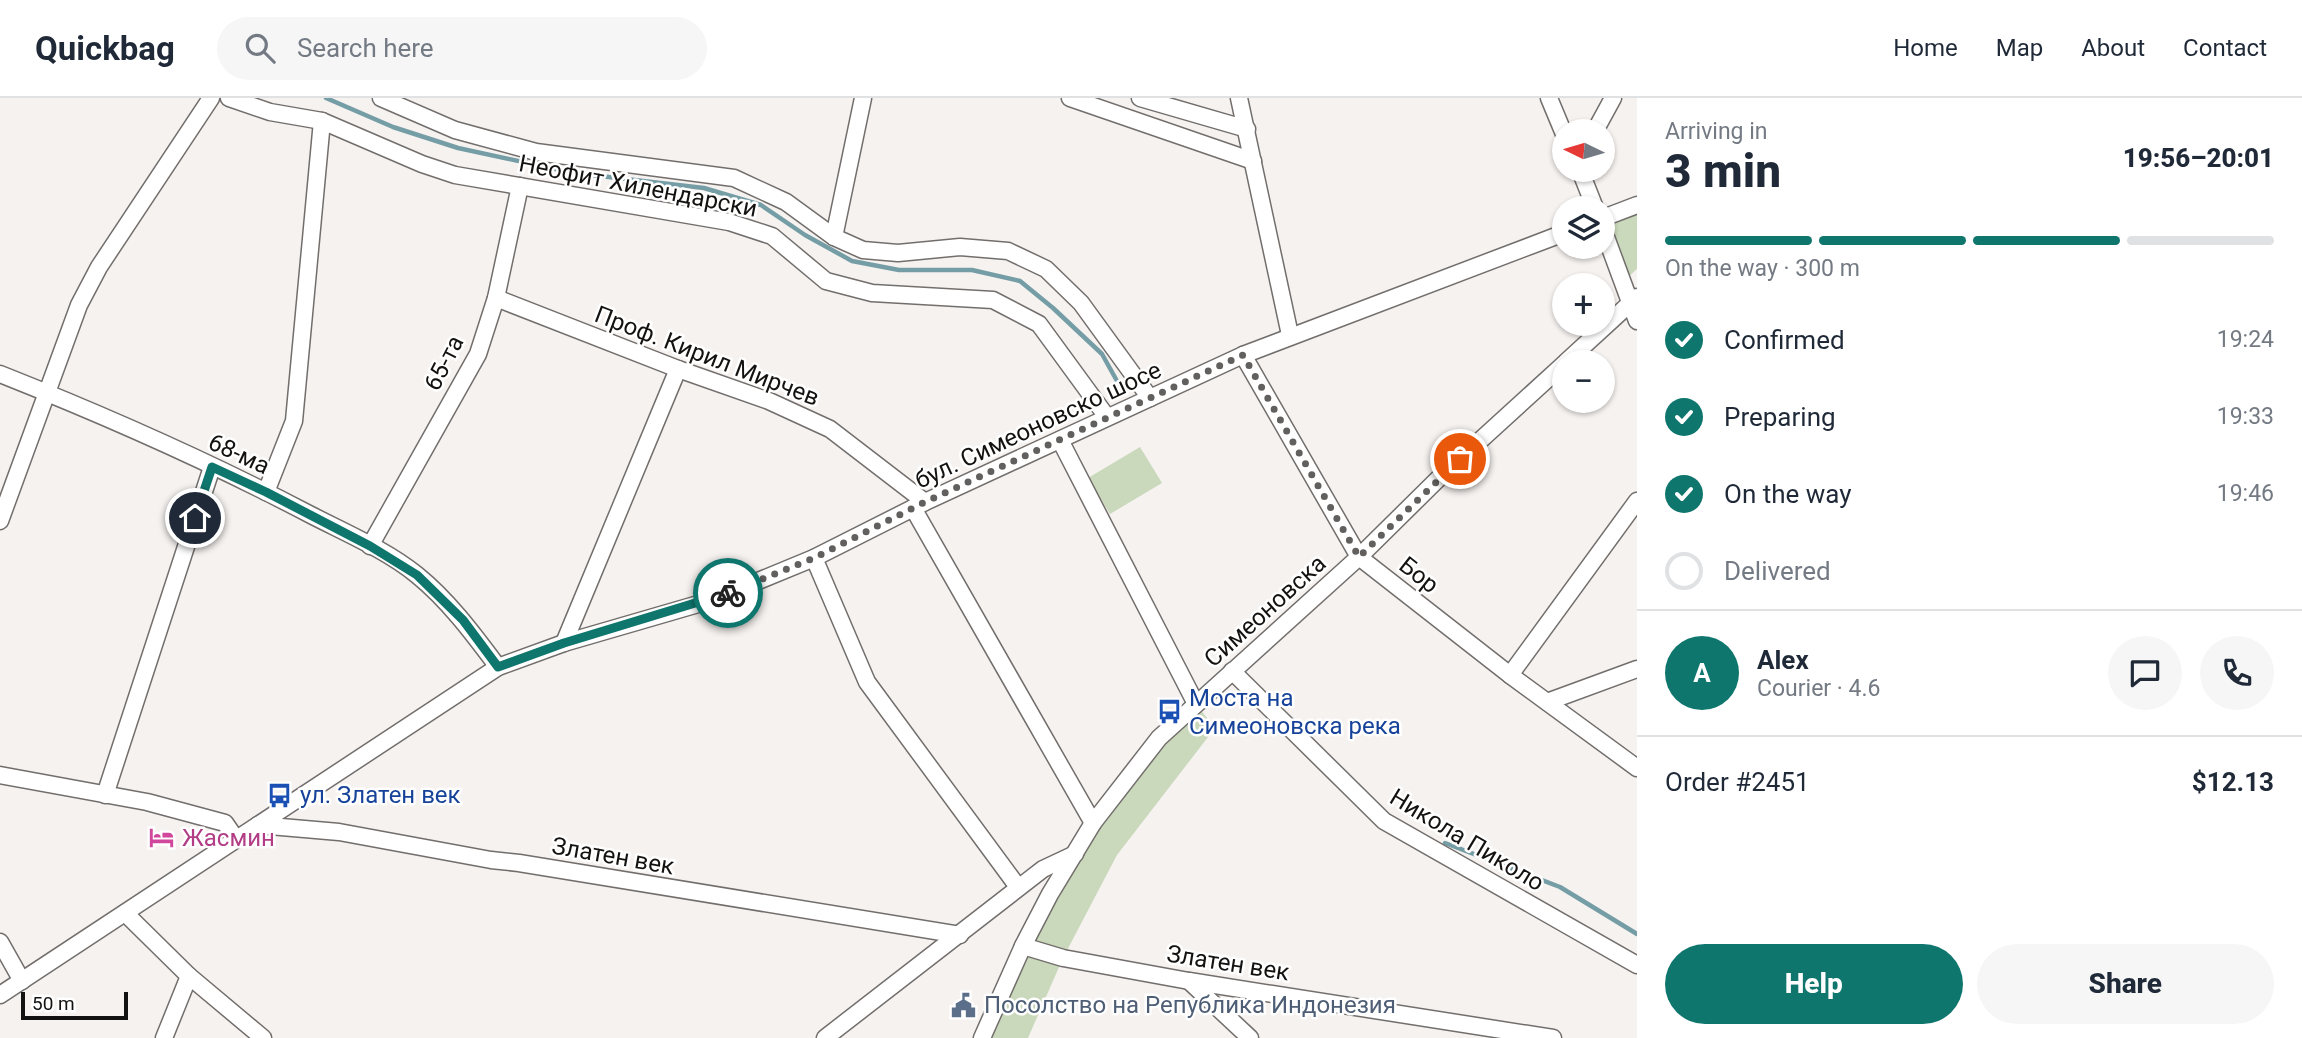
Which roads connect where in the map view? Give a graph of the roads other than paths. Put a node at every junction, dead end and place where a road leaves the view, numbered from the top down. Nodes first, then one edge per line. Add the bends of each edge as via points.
1 (211, 98) edge
2 (229, 98) edge
3 (863, 98) edge
4 (1070, 98) edge
5 (1140, 98) edge
6 (1239, 98) edge
7 (1549, 98) edge
8 (1613, 98) edge
9 (390, 100) edge
10 (1558, 119) edge
11 (1602, 119) edge
12 (322, 121) junction
13 (1247, 129) junction
14 (1253, 161) junction
15 (520, 186) junction
16 (1637, 205) edge
17 (1615, 213) edge
18 (834, 237) junction
19 (1552, 237) edge
20 (1615, 256) edge
21 (496, 298) junction
22 (1634, 300) edge
23 (1637, 321) edge
24 (1290, 335) junction
25 (1579, 350) edge
26 (1243, 355) junction
27 (678, 369) junction
28 (0, 374) edge
29 (1552, 375) edge
30 (48, 393) junction
31 (1150, 398) junction
32 (1107, 417) junction
33 (1060, 440) junction
34 (212, 467) junction
35 (266, 492) junction
36 (1637, 501) edge
37 (919, 505) junction
38 (0, 521) edge
39 (370, 546) junction
40 (1359, 557) junction
41 (814, 558) junction
42 (564, 643) junction
43 (498, 667) junction
44 (1637, 668) edge
45 (1232, 671) junction
46 (1510, 675) junction
47 (1547, 702) junction
48 (1196, 704) junction
49 (1637, 768) edge
50 (0, 775) edge
51 (105, 794) junction
52 (1093, 823) junction
53 (258, 825) junction
54 (236, 839) junction
55 (1074, 854) junction
56 (1018, 887) junction
57 (125, 913) junction
58 (960, 935) junction
59 (0, 942) edge
60 (1023, 946) junction
61 (1637, 965) edge
62 (189, 976) junction
63 (22, 981) junction
64 (1189, 981) junction
65 (0, 995) edge
66 (164, 1038) edge
67 (263, 1038) edge
68 (825, 1038) edge
69 (982, 1038) edge
70 (1250, 1038) edge
71 (1553, 1038) edge

1 - 30 street via 99,267 79,305
2 - 12 street, Неофит Хилендарски via 270,112
3 - 18 street
4 - 14 street
5 - 13 street
6 - 13 street
7 - 10 street
8 - 11 street
9 - 18 street, Неофит Хилендарски via 455,130 536,152 734,178 786,202
12 - 15 street, Неофит Хилендарски via 433,168
12 - 35 street via 294,421
13 - 14 street
14 - 24 street
15 - 21 street, 65-та
15 - 32 street, Неофит Хилендарски via 729,222 772,236 826,281 872,293 993,300 1039,324
16 - 17 street
18 - 31 street, Неофит Хилендарски via 863,250 898,253 960,247 1008,251 1046,269 1081,303
19 - 24 street, бул. Симеоновско шосе
20 - 22 street
21 - 27 street, Проф. Кирил Мирчев
21 - 39 street, 65-та via 478,354
22 - 23 street
22 - 25 street, Симеоновска
24 - 26 street, бул. Симеоновско шосе
26 - 31 street, бул. Симеоновско шосе
26 - 40 street, Бор
27 - 37 street, Проф. Кирил Мирчев via 769,401 830,429
27 - 42 street
28 - 30 street, 68-ма
29 - 40 street, Симеоновска
30 - 34 street, 68-ма
30 - 38 street
31 - 32 street, бул. Симеоновско шосе
32 - 33 street, бул. Симеоновско шосе
33 - 37 street, бул. Симеоновско шосе
33 - 48 street
34 - 35 street, 68-ма
34 - 51 street
35 - 39 street, 68-ма
36 - 46 street
37 - 41 street, бул. Симеоновско шосе
37 - 52 street
39 - 43 street, 68-ма via 417,575 463,620
40 - 45 street, Симеоновска
40 - 46 street, Бор
41 - 42 street, бул. Симеоновско шосе via 712,600
41 - 56 street via 867,682
42 - 43 street, бул. Симеоновско шосе
43 - 53 street, бул. Симеоновско шосе
44 - 47 street
45 - 48 street, Симеоновска
45 - 61 street, Никола Пиколо via 1384,821
46 - 47 street, Бор
47 - 49 street, Бор
48 - 52 street, Симеоновска via 1159,738
50 - 51 street
51 - 54 street via 226,823
52 - 55 street, Симеоновска
53 - 54 street, бул. Симеоновско шосе
53 - 58 street, Златен век via 339,832
54 - 57 street, бул. Симеоновско шосе
55 - 56 street
55 - 60 street, Симеоновска
56 - 58 street
57 - 62 street
57 - 63 street, бул. Симеоновско шосе
58 - 68 street
59 - 63 street
60 - 64 street, Златен век
60 - 69 street, Симеоновска
62 - 66 street
62 - 67 street
63 - 65 street, бул. Симеоновско шосе
64 - 70 street
64 - 71 street, Златен век

